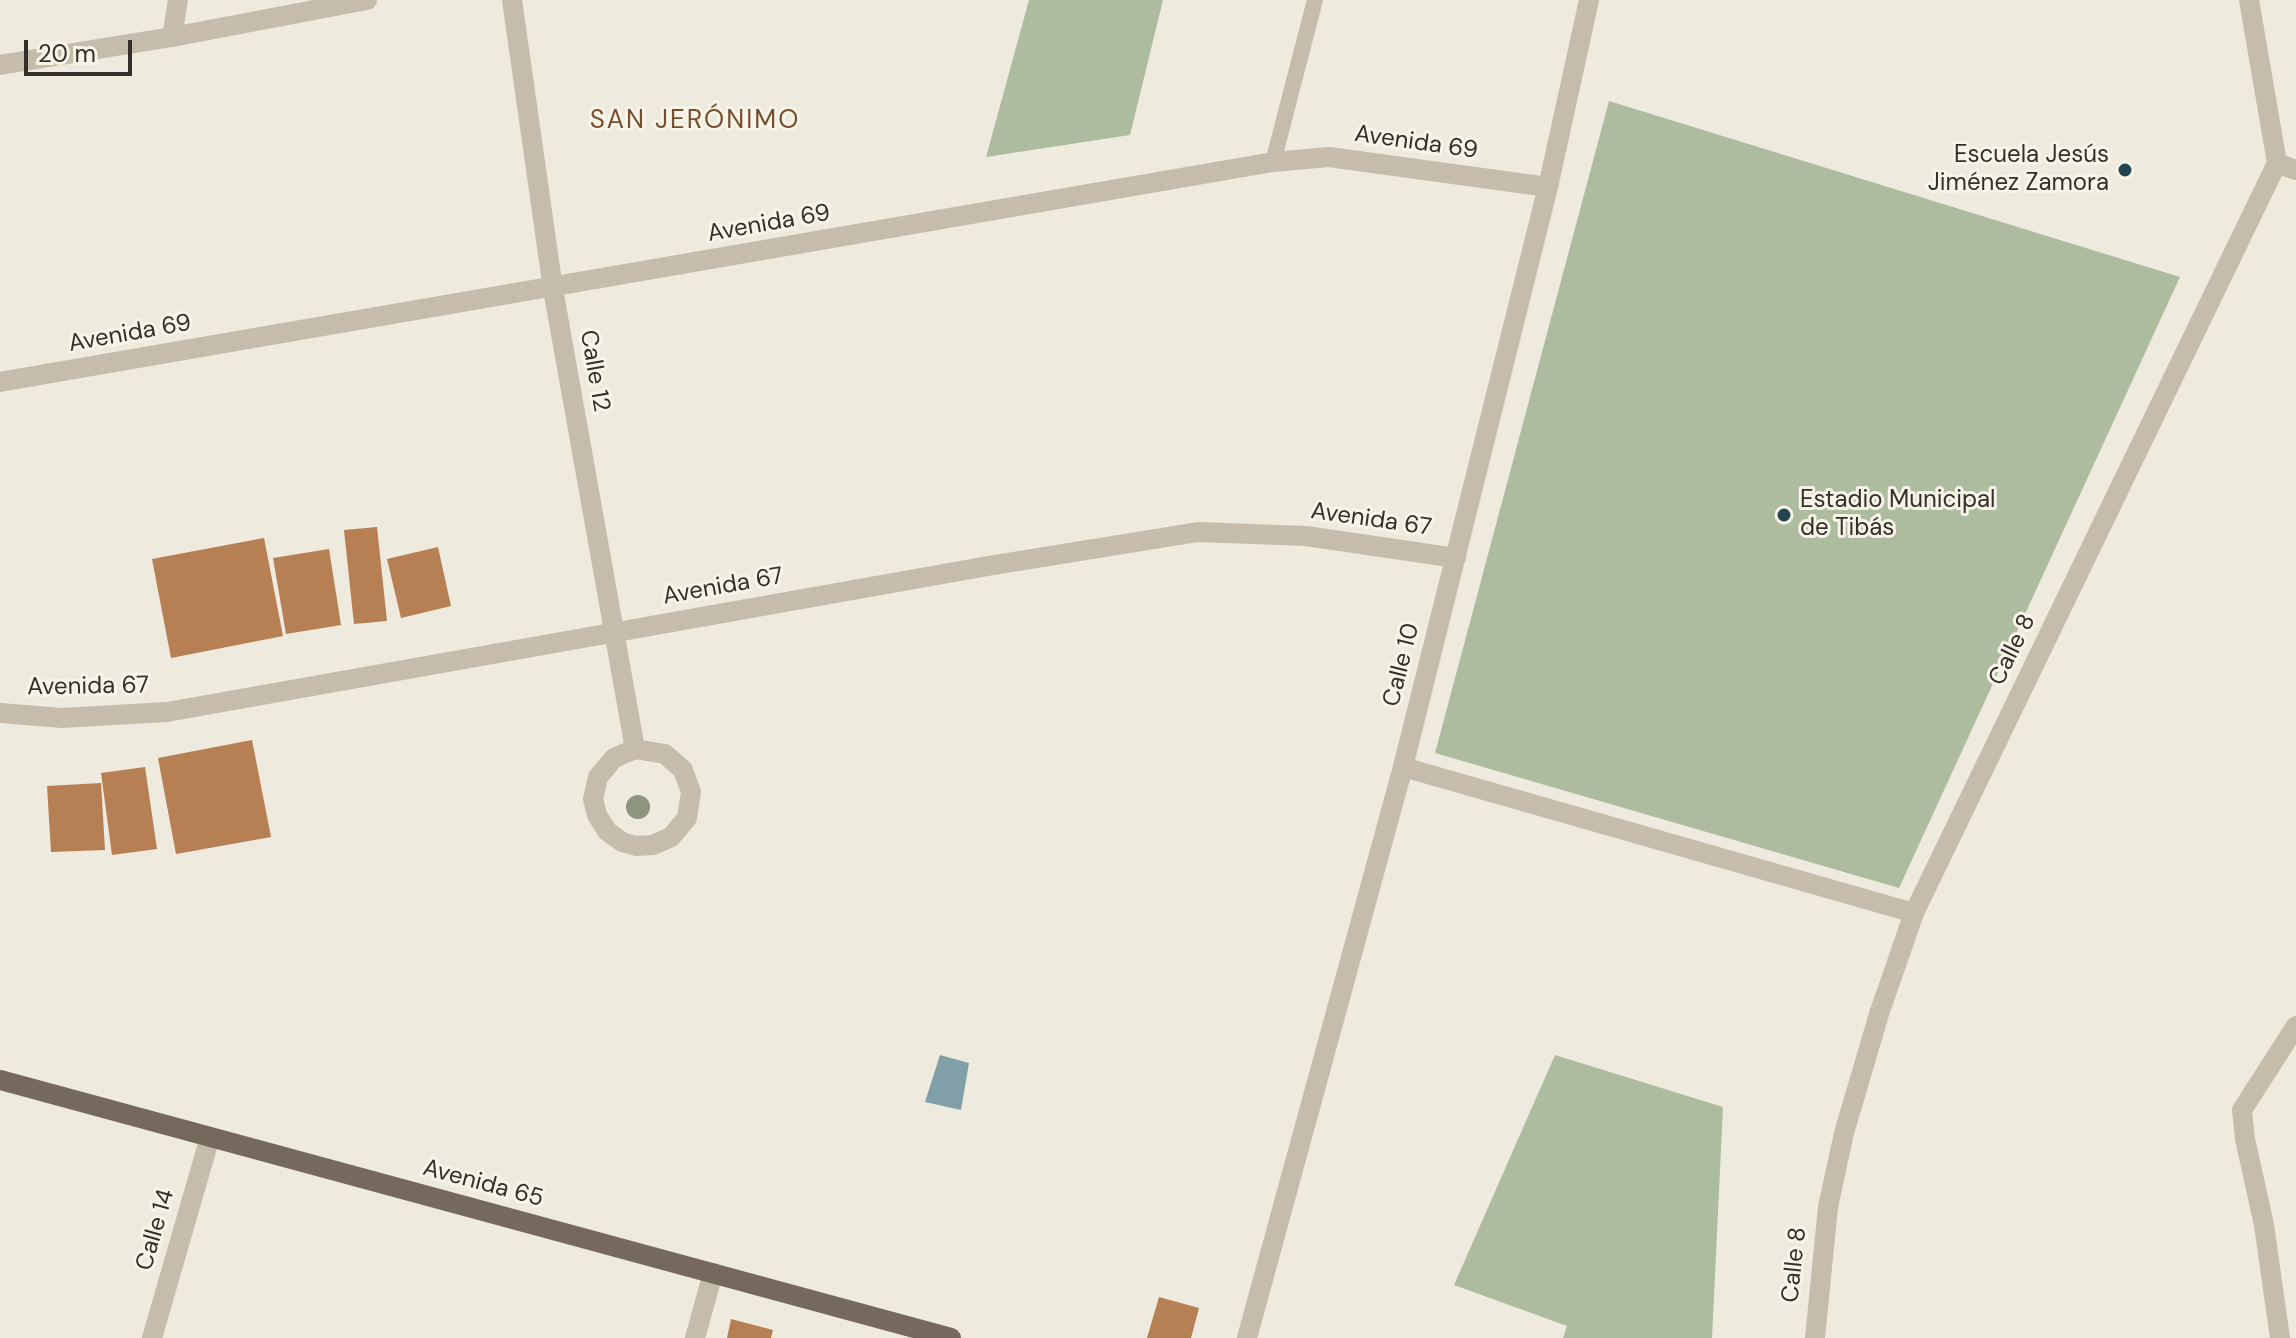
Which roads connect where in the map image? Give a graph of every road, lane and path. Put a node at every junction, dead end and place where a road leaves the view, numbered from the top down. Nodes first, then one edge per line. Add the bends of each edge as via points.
1 (178, 0) edge
2 (367, 0) edge
3 (512, 0) edge
4 (1315, 0) edge
5 (1589, 0) edge
6 (2249, 0) edge
7 (172, 37) junction
8 (0, 65) edge
9 (1273, 162) junction
10 (2287, 167) edge
11 (1548, 187) junction
12 (553, 289) junction
13 (0, 382) edge
14 (1456, 558) junction
15 (613, 633) junction
16 (0, 713) edge
17 (635, 749) junction
18 (1403, 767) junction
19 (1914, 913) junction
20 (2296, 1026) edge
21 (0, 1080) edge
22 (210, 1137) junction
23 (713, 1273) junction
24 (152, 1338) edge
25 (695, 1338) edge
26 (951, 1338) edge
27 (1247, 1338) edge
28 (1815, 1338) edge
29 (2280, 1338) edge

1 - 7 street
2 - 7 street
3 - 12 street, Calle 12
4 - 9 lane
5 - 11 street, Calle 10
6 - 10 street, Calle 8
7 - 8 street
9 - 11 street, Avenida 69 via 1329,157
9 - 12 street, Avenida 69
10 - 19 street, Calle 8
11 - 14 street, Calle 10
12 - 13 street, Avenida 69
12 - 15 street, Calle 12
14 - 15 street, Avenida 67 via 1306,536 1198,532
14 - 18 street, Calle 10
15 - 16 street, Avenida 67 via 167,712 62,718
15 - 17 street, Calle 12
17 - 17 street via 614,758 598,777 593,799 607,831 622,842 653,845 671,837 687,818 691,792 683,770 665,754
18 - 19 street
18 - 27 street, Calle 10
19 - 28 street, Calle 8 via 1844,1133 1828,1207
20 - 29 street via 2242,1110
21 - 22 main road, Avenida 65
22 - 23 main road, Avenida 65
22 - 24 street, Calle 14
23 - 25 street
23 - 26 main road, Avenida 65

